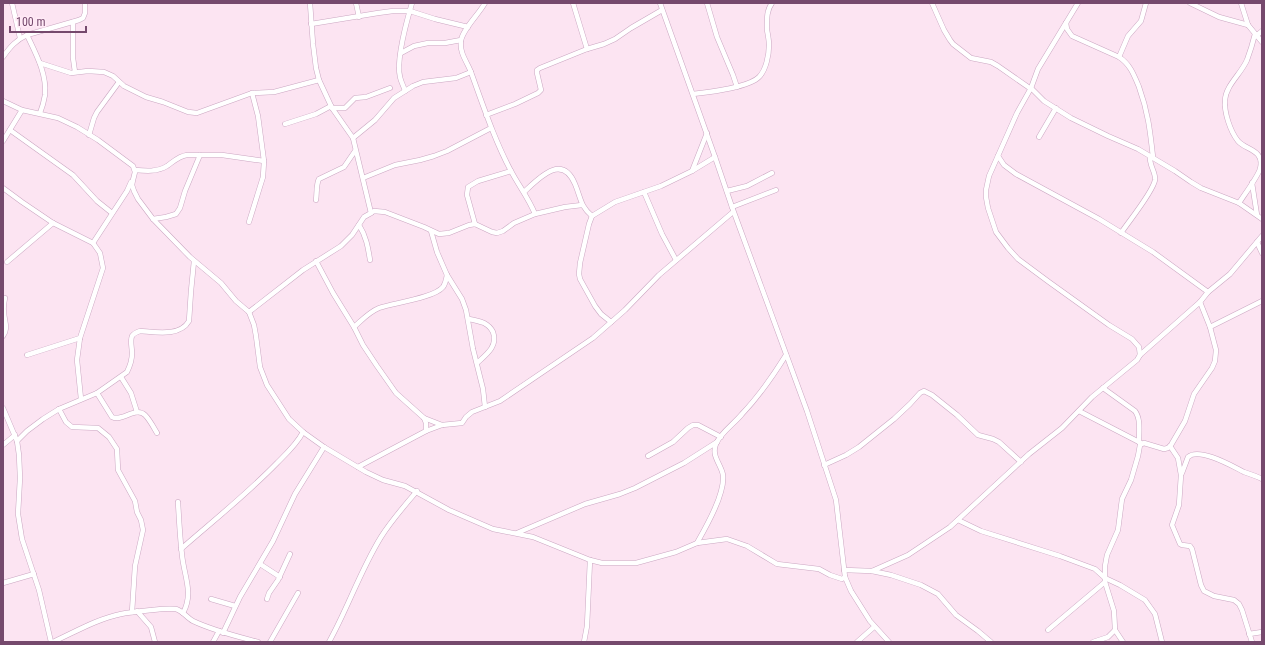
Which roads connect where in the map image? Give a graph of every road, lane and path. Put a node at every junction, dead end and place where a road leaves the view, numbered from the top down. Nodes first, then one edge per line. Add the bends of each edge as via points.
1 (12, 3) edge
2 (85, 3) edge
3 (310, 3) edge
4 (356, 3) edge
5 (412, 3) edge
6 (485, 3) edge
7 (573, 3) edge
8 (660, 3) edge
9 (707, 3) edge
10 (772, 3) edge
11 (932, 3) edge
12 (1078, 3) edge
13 (1146, 3) edge
14 (1190, 3) edge
15 (1241, 3) edge
16 (662, 10) junction
17 (410, 11) junction
18 (358, 17) junction
19 (72, 22) junction
20 (1066, 23) junction
21 (311, 24) junction
22 (1248, 25) junction
23 (468, 27) junction
24 (1262, 31) edge
25 (27, 35) junction
26 (1256, 35) junction
27 (20, 38) junction
28 (461, 40) junction
29 (1262, 42) edge
30 (587, 49) junction
31 (401, 53) junction
32 (1119, 56) junction
33 (3, 58) edge
34 (40, 63) junction
35 (75, 72) junction
36 (471, 72) junction
37 (319, 80) junction
38 (119, 82) junction
39 (737, 87) junction
40 (390, 88) dead end
41 (1031, 88) junction
42 (405, 91) junction
43 (252, 93) junction
44 (693, 94) junction
45 (3, 101) edge
46 (331, 107) junction
47 (1056, 108) junction
48 (22, 110) junction
49 (40, 114) junction
50 (486, 115) junction
51 (285, 124) dead end
52 (492, 128) junction
53 (10, 130) junction
54 (707, 133) junction
55 (89, 135) junction
56 (1039, 137) dead end
57 (353, 138) junction
58 (3, 141) edge
59 (356, 151) junction
60 (200, 155) junction
61 (998, 156) junction
62 (1151, 156) junction
63 (715, 158) junction
64 (264, 161) junction
65 (135, 170) junction
66 (511, 171) junction
67 (692, 171) junction
68 (772, 173) dead end
69 (363, 178) junction
70 (132, 180) junction
71 (1252, 183) junction
72 (3, 188) edge
73 (776, 190) dead end
74 (727, 191) junction
75 (524, 192) junction
76 (644, 192) junction
77 (316, 200) dead end
78 (1239, 204) junction
79 (582, 205) junction
80 (732, 209) junction
81 (371, 212) junction
82 (112, 213) junction
83 (535, 214) junction
84 (1257, 215) junction
85 (592, 216) junction
86 (153, 219) junction
87 (1262, 219) edge
88 (249, 222) dead end
89 (52, 223) junction
90 (475, 224) junction
91 (359, 225) junction
92 (431, 231) junction
93 (1121, 233) junction
94 (1262, 236) edge
95 (1257, 242) junction
96 (93, 243) junction
97 (1262, 253) edge
98 (370, 260) dead end
99 (676, 260) junction
100 (194, 261) junction
101 (316, 261) junction
102 (7, 262) dead end
103 (447, 275) junction
104 (1208, 292) junction
105 (5, 298) dead end
106 (1262, 301) edge
107 (1200, 302) junction
108 (249, 312) junction
109 (469, 319) junction
110 (611, 322) junction
111 (354, 327) junction
112 (1210, 327) junction
113 (3, 336) edge
114 (80, 338) junction
115 (27, 355) dead end
116 (786, 355) junction
117 (1140, 355) junction
118 (477, 363) junction
119 (121, 377) junction
120 (1103, 388) junction
121 (97, 393) junction
122 (81, 399) junction
123 (485, 407) junction
124 (3, 408) edge
125 (59, 409) junction
126 (1079, 411) junction
127 (137, 412) junction
128 (424, 418) junction
129 (442, 425) junction
130 (426, 431) junction
131 (302, 432) junction
132 (157, 433) dead end
133 (14, 435) junction
134 (721, 437) junction
135 (17, 441) junction
136 (717, 442) junction
137 (1140, 443) junction
138 (3, 446) edge
139 (1170, 446) junction
140 (324, 447) junction
141 (648, 456) dead end
142 (1021, 462) junction
143 (824, 465) junction
144 (358, 467) junction
145 (1181, 475) junction
146 (1262, 479) edge
147 (417, 491) junction
148 (178, 502) dead end
149 (958, 520) junction
150 (517, 533) junction
151 (697, 543) junction
152 (181, 549) junction
153 (290, 554) dead end
154 (590, 560) junction
155 (260, 564) junction
156 (844, 570) junction
157 (872, 571) junction
158 (34, 574) junction
159 (280, 577) junction
160 (845, 577) junction
161 (1105, 580) junction
162 (3, 583) edge
163 (298, 593) dead end
164 (212, 599) dead end
165 (267, 599) dead end
166 (236, 606) junction
167 (135, 612) junction
168 (183, 613) junction
169 (874, 627) junction
170 (1048, 630) dead end
171 (1115, 630) junction
172 (221, 632) junction
173 (1262, 632) edge
174 (1249, 634) junction
175 (52, 642) edge
176 (155, 642) edge
177 (213, 642) edge
178 (258, 642) edge
179 (270, 642) edge
180 (329, 642) edge
181 (584, 642) edge
182 (857, 642) edge
183 (889, 642) edge
184 (991, 642) edge
185 (1093, 642) edge
186 (1123, 642) edge
187 (1162, 642) edge
188 (1252, 642) edge

1 - 27 street
2 - 19 street via 83,18
3 - 21 street
4 - 18 street
5 - 17 street
6 - 23 street
7 - 30 street
8 - 16 street
9 - 39 street via 717,37
10 - 39 street via 767,14 769,46 765,65 759,77
11 - 41 street via 953,44 971,58 991,62
12 - 20 street
13 - 32 street via 1141,21 1128,36
14 - 22 street via 1219,17
15 - 22 street
16 - 30 street via 615,39
16 - 44 street
17 - 18 street
17 - 23 street
17 - 31 street
18 - 21 street
19 - 25 street
19 - 35 street
20 - 32 street via 1072,36
20 - 41 street via 1038,69
21 - 37 street
22 - 26 street
23 - 28 street
24 - 26 street
25 - 27 street
25 - 34 street
26 - 29 street
26 - 71 street via 1246,61 1225,99 1225,111 1238,141 1255,151 1260,160 1260,170
27 - 33 street
28 - 31 street via 414,46
28 - 36 street via 461,48
30 - 50 street via 537,70 541,90 538,93
31 - 42 street via 400,76
32 - 62 street via 1133,72 1146,105 1150,124
34 - 35 street
34 - 49 street via 45,96
35 - 38 street via 104,72
36 - 42 street via 456,78 423,82
36 - 50 street
37 - 43 street via 274,92
37 - 46 street
38 - 43 street via 146,97 197,113
38 - 55 street via 97,112
39 - 44 street
40 - 46 street via 366,97 355,98 345,108
41 - 47 street via 1044,101
41 - 61 street
42 - 57 street via 394,98 375,120
43 - 64 street
44 - 54 street
45 - 48 street
46 - 51 street
46 - 57 street
47 - 56 street
47 - 62 street via 1071,118
48 - 49 street
48 - 53 street
49 - 55 street via 58,118
50 - 52 street
52 - 66 street
52 - 69 street via 447,151 395,165
53 - 58 street
53 - 82 street via 73,175
54 - 63 street
54 - 67 street
55 - 65 street
57 - 59 street
59 - 69 street
59 - 77 street via 344,167 319,179
60 - 64 street via 234,156
60 - 65 street via 182,156 158,170
60 - 86 street via 176,214
61 - 93 street via 1004,165 1016,174
61 - 117 street via 989,176 986,197 993,224 1000,238 1018,259 1136,343
62 - 78 street via 1201,188
62 - 93 street via 1150,163 1155,181
63 - 67 street
63 - 74 street
64 - 88 street
65 - 70 street
66 - 75 street
66 - 90 street via 478,181 468,187 467,194
67 - 76 street
68 - 74 street via 747,186
69 - 81 street
70 - 82 street
70 - 86 street via 136,195
71 - 78 street
71 - 84 street
72 - 89 street
73 - 80 street
74 - 80 street
75 - 79 street via 541,176 564,169 573,180
75 - 83 street
76 - 85 street via 616,202
76 - 99 street
78 - 84 street
79 - 83 street
79 - 85 street
80 - 99 street
80 - 116 street
81 - 91 street
81 - 92 street via 385,212
82 - 96 street
83 - 90 street via 498,233
84 - 87 street
85 - 110 street via 579,274 582,285 595,306
86 - 100 street
89 - 96 street
89 - 102 street
90 - 92 street via 449,233 439,234
91 - 98 street via 367,241
91 - 101 street via 341,246
92 - 103 street
93 - 104 street via 1153,252
94 - 95 street
95 - 97 street
95 - 104 street via 1230,274
96 - 114 street via 100,253 102,268
99 - 110 street
100 - 108 street via 221,283
100 - 119 street via 187,325 173,332 136,333 131,341 130,366
101 - 108 street
101 - 111 street
103 - 109 street via 462,299
103 - 111 street via 443,287 434,293 377,309
104 - 107 street
105 - 113 street via 3,306 6,329
106 - 112 street
107 - 112 street
107 - 117 street
108 - 131 street via 256,336 260,367 267,385 289,419
109 - 118 street
109 - 118 street via 489,326 494,338 488,354
110 - 123 street via 593,338 544,372 500,401
111 - 128 street via 363,345 396,393
112 - 139 street via 1216,350 1215,361 1194,394 1185,421
114 - 115 street
114 - 122 street via 77,360
116 - 134 street via 743,414
116 - 143 street
117 - 120 street
118 - 123 street
119 - 121 street
119 - 127 street via 131,393
120 - 126 street
120 - 137 street via 1138,414
121 - 122 street
121 - 127 street via 114,418
122 - 125 street
123 - 129 street via 472,412 460,424
124 - 133 street
125 - 135 street
125 - 167 street via 72,427 98,428 109,437 117,449 118,470 135,501 143,530 135,566
126 - 137 street
126 - 142 street
127 - 132 street via 144,414
128 - 129 street
128 - 130 street
129 - 130 street
130 - 144 street
131 - 140 street
131 - 152 street via 297,442 268,472
133 - 135 street
133 - 138 street
134 - 136 street
134 - 141 street via 693,425 673,442
135 - 158 street via 20,463 18,514 22,539
136 - 150 street via 684,463 635,488 585,504
136 - 151 street via 714,455 723,474 723,485 709,522
137 - 139 street via 1164,449
137 - 161 street via 1131,480 1122,500 1118,530 1107,555
139 - 145 street via 1178,458
140 - 144 street
140 - 155 street via 295,494
142 - 143 street via 999,442 978,435 957,415 924,391 859,447 846,456
142 - 149 street
143 - 156 street via 836,500
144 - 147 street via 383,480
145 - 146 street via 1188,457 1193,454 1217,458
145 - 174 street via 1179,505 1172,525 1177,540 1182,545 1190,546 1204,591 1234,600 1239,604
147 - 150 street via 449,510 493,529
147 - 180 street via 390,523 378,542
148 - 152 street
149 - 157 street via 914,551
149 - 161 street via 982,531 1088,566 1095,569
150 - 154 street via 546,541
151 - 154 street via 676,552 636,563 602,563
151 - 160 street via 727,539 747,546 777,564 819,569 842,579
152 - 168 street via 188,591 188,602
153 - 159 street
154 - 181 street
155 - 159 street
155 - 166 street
156 - 157 street
156 - 160 street
157 - 184 street via 912,582 938,594 956,615
158 - 162 street
158 - 175 street
159 - 165 street
160 - 169 street
161 - 170 street
161 - 171 street via 1114,611
161 - 187 street via 1120,585 1145,600 1155,614
163 - 179 street
164 - 166 street
166 - 172 street
167 - 168 street via 178,609
167 - 175 street via 98,621
167 - 176 street via 151,627
168 - 172 street via 192,621
169 - 182 street
169 - 183 street
171 - 185 street via 1108,637
171 - 186 street
172 - 177 street
172 - 178 street
173 - 174 street
174 - 188 street

